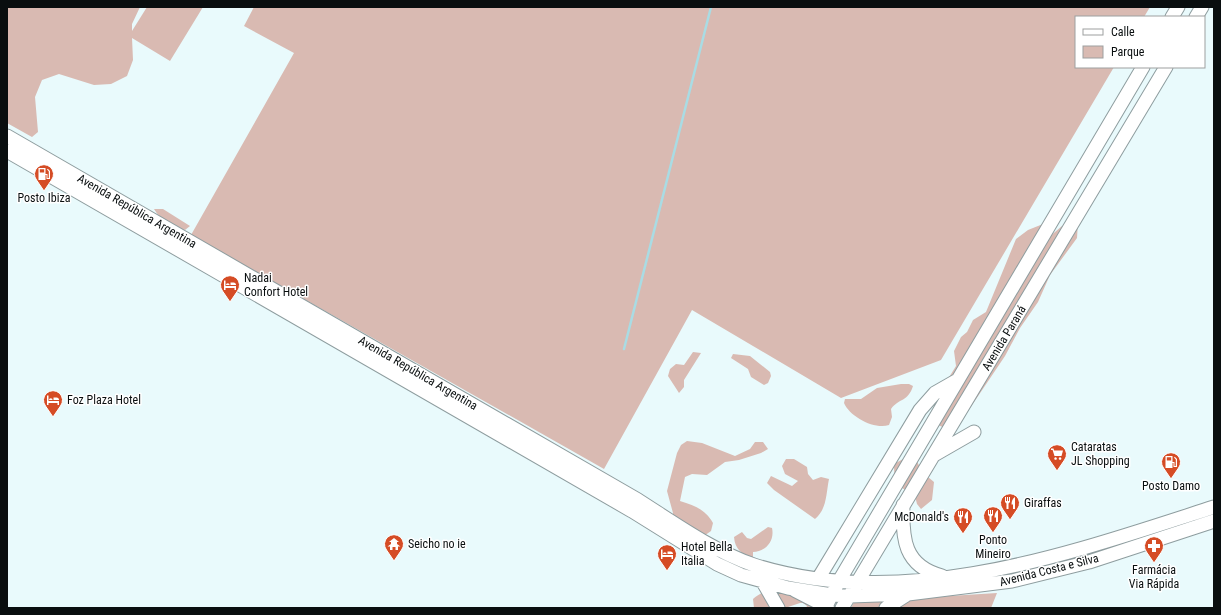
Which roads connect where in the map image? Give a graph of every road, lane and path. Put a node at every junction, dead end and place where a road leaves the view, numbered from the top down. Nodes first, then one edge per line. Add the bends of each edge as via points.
1 (1178, 7) edge
2 (1202, 7) edge
3 (1173, 16) edge
4 (1197, 16) edge
5 (1142, 68) edge
6 (1165, 68) edge
7 (7, 136) edge
8 (7, 151) edge
9 (956, 381) junction
10 (974, 432) dead end
11 (932, 456) junction
12 (904, 504) junction
13 (1214, 507) edge
14 (1214, 521) edge
15 (946, 577) junction
16 (818, 579) junction
17 (839, 581) junction
18 (763, 582) junction
19 (857, 582) junction
20 (788, 588) junction
21 (908, 594) junction
22 (832, 595) junction
23 (850, 596) junction
24 (778, 608) edge
25 (826, 608) edge
26 (842, 608) edge
27 (886, 608) edge

1 - 3 main road
2 - 4 main road
5 - 9 main road, Avenida Paraná
6 - 11 main road, Avenida Paraná
7 - 16 main road, Avenida República Argentina via 722,551 753,564
8 - 18 main road, Avenida República Argentina via 632,511 716,564 741,576
9 - 16 main road via 935,393 920,410
9 - 17 main road, Avenida Paraná
10 - 11 main road
11 - 12 main road, Avenida Paraná
12 - 15 main road via 903,536 909,552 926,570
12 - 19 main road, Avenida Paraná
13 - 15 main road, Avenida Costa e Silva via 1083,549 986,571
14 - 21 main road, Avenida Costa e Silva via 1089,562 1012,581
15 - 19 main road, Avenida Costa e Silva
16 - 17 main road, Avenida República Argentina
17 - 19 main road, Avenida Costa e Silva
17 - 22 main road, Avenida Paraná
18 - 20 main road, Avenida República Argentina
18 - 24 main road
19 - 23 main road, Avenida Paraná
20 - 22 main road, Avenida República Argentina
20 - 25 main road, Avenida República Argentina
21 - 23 main road, Avenida Costa e Silva
21 - 27 main road
22 - 23 main road, Avenida Costa e Silva
22 - 25 main road, Avenida Paraná
23 - 26 main road, Avenida Paraná

